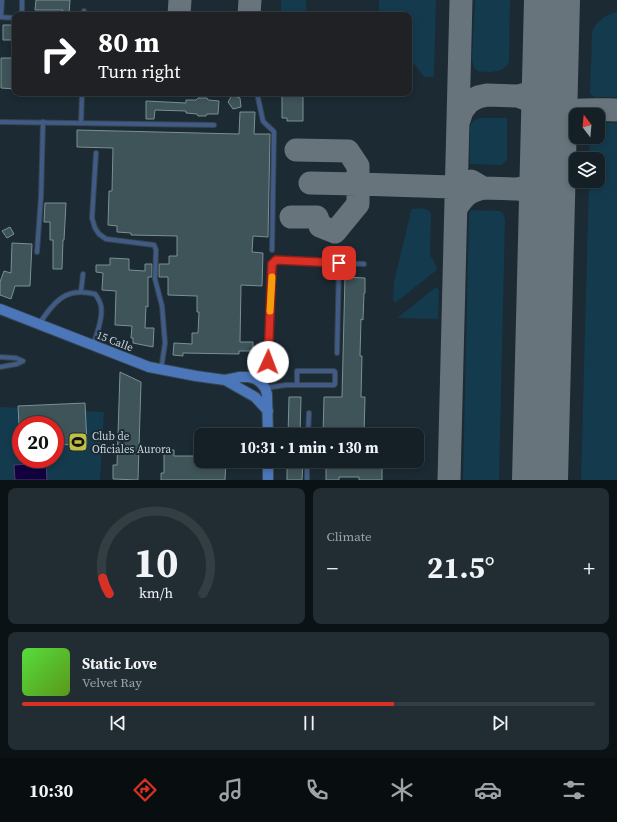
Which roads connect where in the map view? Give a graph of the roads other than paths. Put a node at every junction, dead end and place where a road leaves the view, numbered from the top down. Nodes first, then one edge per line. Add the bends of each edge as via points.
1 (2, 0) edge
2 (22, 0) edge
3 (22, 12) edge
4 (0, 17) edge
5 (12, 18) edge
6 (82, 96) edge
7 (258, 96) edge
8 (0, 121) edge
9 (43, 122) junction
10 (81, 123) junction
11 (214, 125) dead end
12 (96, 153) dead end
13 (272, 250) dead end
14 (37, 252) dead end
15 (339, 263) junction
16 (364, 264) dead end
17 (83, 274) dead end
18 (81, 291) junction
19 (0, 309) edge
20 (39, 324) junction
21 (93, 345) junction
22 (337, 353) dead end
23 (0, 357) edge
24 (0, 367) edge
25 (161, 370) junction
26 (225, 380) junction
27 (297, 384) junction
28 (266, 388) junction
29 (268, 411) junction
30 (308, 413) dead end
31 (268, 428) edge
32 (308, 428) edge
33 (268, 468) edge
34 (308, 468) edge
35 (268, 480) edge
36 (307, 480) edge

1 - 4 lane
2 - 3 lane
4 - 5 lane
6 - 10 lane
7 - 13 lane via 263,121 274,132
8 - 9 lane
9 - 10 lane
9 - 14 lane
10 - 11 lane
12 - 25 lane via 92,218 95,228 106,239 154,246 156,250 155,279 162,306 165,343
15 - 16 lane
15 - 22 lane
15 - 28 lane via 276,260 272,264
17 - 18 lane
18 - 20 lane via 57,301
18 - 21 lane via 95,294 102,307 100,325
19 - 20 main road, 15 Calle
20 - 21 main road, 15 Calle
21 - 25 main road, 15 Calle
23 - 24 lane via 23,361
25 - 26 main road, 15 Calle
26 - 28 main road via 248,377
26 - 29 main road via 255,397
27 - 27 lane via 334,385 334,371 298,371
27 - 28 lane
28 - 29 main road
29 - 31 main road
30 - 32 lane
33 - 35 main road
34 - 36 lane

